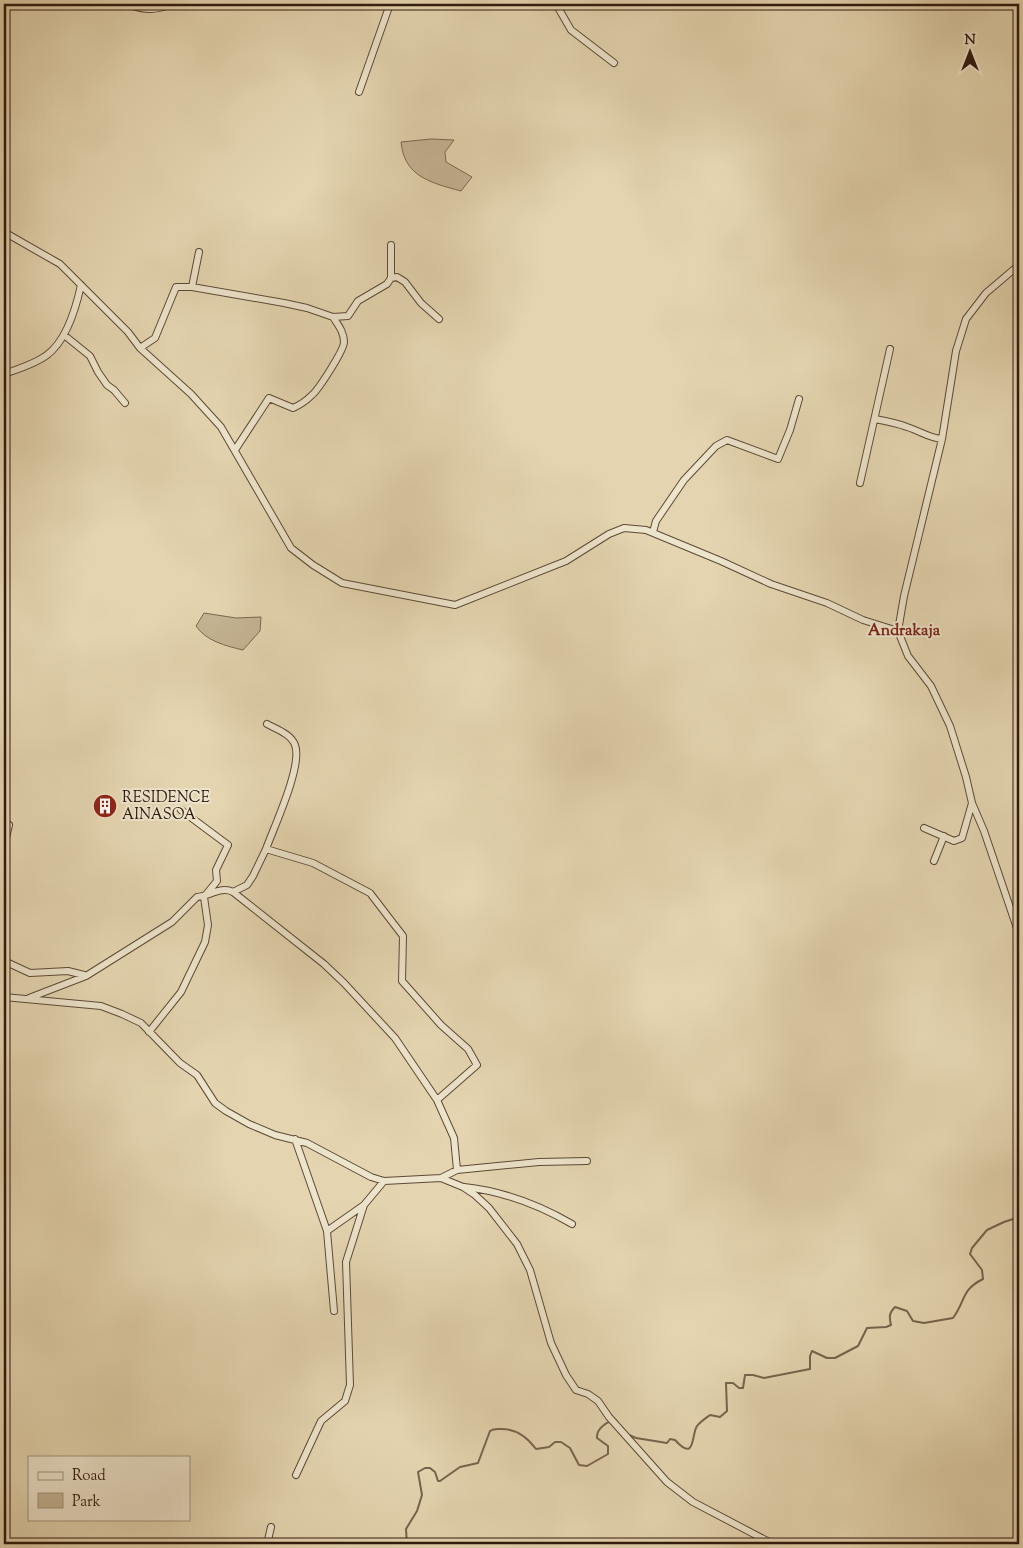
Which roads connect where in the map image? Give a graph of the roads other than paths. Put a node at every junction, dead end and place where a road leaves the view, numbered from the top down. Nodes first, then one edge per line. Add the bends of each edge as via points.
1 (171, 4) edge
2 (390, 4) edge
3 (556, 4) edge
4 (129, 5) dead end
5 (614, 64) dead end
6 (359, 92) dead end
7 (4, 232) edge
8 (392, 245) dead end
9 (199, 252) dead end
10 (1019, 265) edge
11 (391, 278) junction
12 (81, 285) junction
13 (192, 288) junction
14 (333, 317) junction
15 (439, 319) dead end
16 (64, 335) junction
17 (140, 348) junction
18 (890, 349) dead end
19 (4, 374) edge
20 (799, 399) dead end
21 (125, 403) dead end
22 (875, 419) junction
23 (942, 439) junction
24 (235, 450) junction
25 (860, 483) dead end
26 (653, 532) junction
27 (898, 631) junction
28 (267, 724) dead end
29 (972, 803) junction
30 (181, 810) dead end
31 (9, 825) dead end
32 (924, 828) dead end
33 (944, 836) junction
34 (4, 846) edge
35 (266, 849) junction
36 (934, 861) dead end
37 (233, 892) junction
38 (204, 897) junction
39 (1019, 934) edge
40 (4, 961) edge
41 (86, 976) junction
42 (4, 997) edge
43 (27, 999) junction
44 (149, 1032) junction
45 (437, 1100) junction
46 (295, 1139) junction
47 (587, 1161) dead end
48 (457, 1170) junction
49 (441, 1178) junction
50 (384, 1181) junction
51 (463, 1187) junction
52 (364, 1205) junction
53 (572, 1224) dead end
54 (327, 1231) junction
55 (334, 1311) dead end
56 (296, 1475) dead end
57 (270, 1528) dead end
58 (273, 1544) edge
59 (773, 1544) edge

1 - 4 street via 154,10
2 - 6 street
3 - 5 street via 571,30
7 - 12 street via 60,264
8 - 11 street
9 - 13 street
10 - 23 street via 986,293 966,319 956,352
11 - 14 street via 387,284 358,301 348,316
11 - 15 street via 397,277 405,282 420,303
12 - 16 street via 76,310
12 - 17 street
13 - 14 street via 284,303
13 - 17 street via 176,287 154,338
14 - 24 street via 342,332 344,344 313,394 293,408 269,398
16 - 19 street via 48,355
16 - 21 street via 90,356 107,385
17 - 24 street via 192,394 221,427
18 - 22 street
20 - 26 street via 778,459 728,440 716,446 684,480 656,521
22 - 23 street
22 - 25 street
23 - 27 street
24 - 26 street via 291,548 342,583 455,605 566,561 624,528
26 - 27 street via 771,584
27 - 29 street via 908,656 931,686 950,726
28 - 35 street via 288,736 296,755 290,783
29 - 33 street via 962,838 954,841
29 - 39 street
30 - 38 street via 228,845 216,870 217,881
31 - 34 street
32 - 33 street
33 - 36 street
35 - 37 street via 247,885
35 - 45 street via 313,863 370,893 403,936 402,982 441,1025 468,1048 477,1065
37 - 38 street via 223,889
37 - 45 street via 324,964 344,984 395,1038
38 - 41 street via 198,897 172,922
38 - 44 street via 208,926 204,942 181,992
40 - 41 street via 30,973 68,971
41 - 43 street
42 - 43 street
43 - 44 street via 101,1006 141,1023
44 - 46 street via 197,1075 215,1103 226,1112 275,1135
45 - 48 street via 454,1138
46 - 50 street
46 - 54 street
47 - 48 street
48 - 49 street
49 - 50 street
49 - 51 street
50 - 52 street
51 - 53 street via 514,1198
51 - 59 street via 489,1208 517,1244 530,1270 551,1343 576,1390 598,1401 667,1482 693,1502
52 - 54 street
52 - 56 street via 346,1262 350,1385 345,1401 321,1421
54 - 55 street
57 - 58 street via 268,1540

